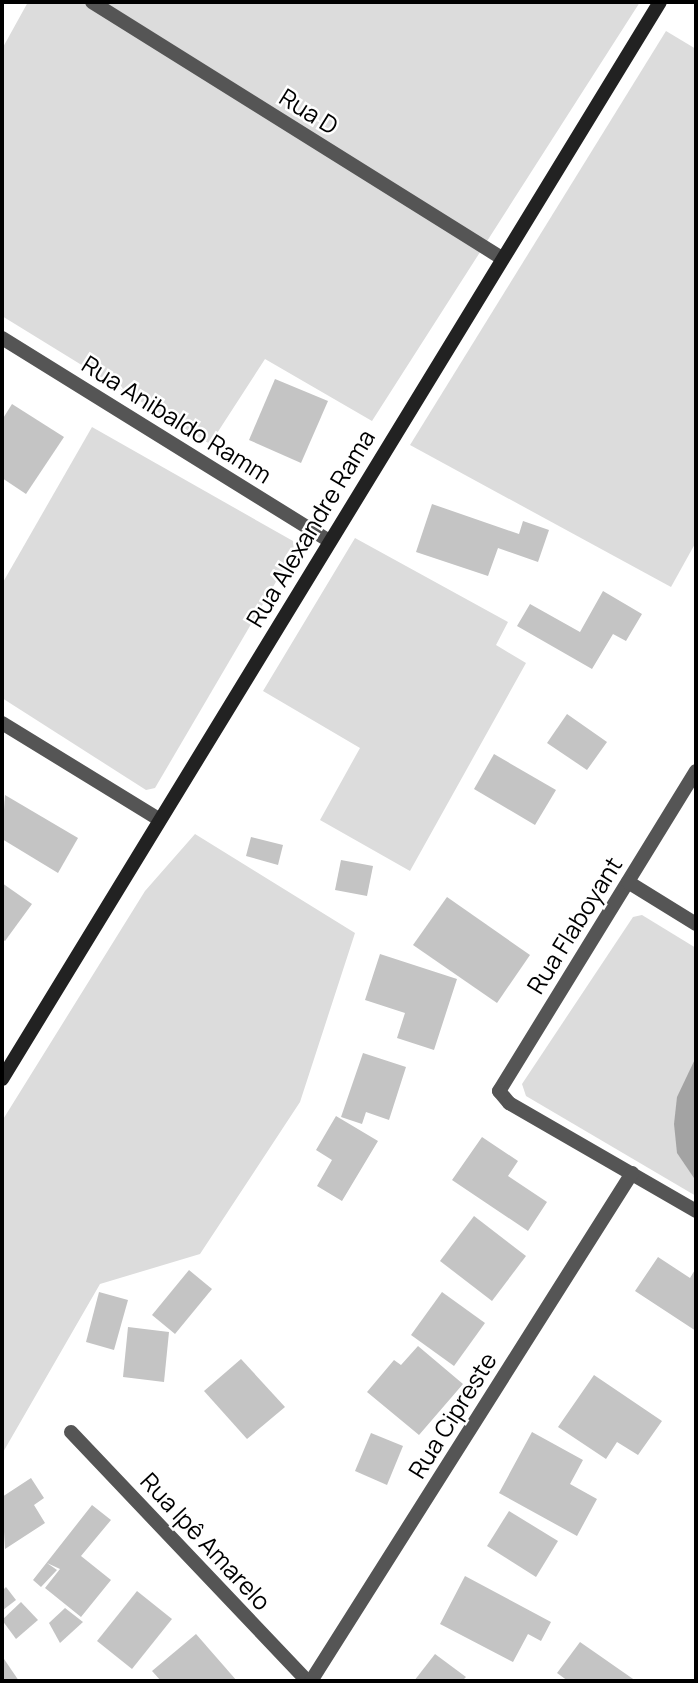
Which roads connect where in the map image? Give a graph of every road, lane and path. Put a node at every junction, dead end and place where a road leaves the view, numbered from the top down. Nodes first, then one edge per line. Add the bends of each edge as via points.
1 (92, 2) edge
2 (660, 2) edge
3 (501, 258) junction
4 (2, 338) edge
5 (328, 540) junction
6 (2, 723) edge
7 (696, 771) edge
8 (160, 820) junction
9 (628, 883) junction
10 (696, 924) edge
11 (2, 1079) edge
12 (632, 1173) junction
13 (696, 1211) edge
14 (71, 1432) dead end
15 (309, 1681) edge

1 - 3 street, Rua D
2 - 3 street, Rua Alexandre Rama
3 - 5 street, Rua Alexandre Rama
4 - 5 street, Rua Anibaldo Ramm
5 - 8 street, Rua Alexandre Rama
6 - 8 street
7 - 9 street, Rua Flaboyant
8 - 11 street, Rua Alexandre Rama
9 - 10 street
9 - 12 street, Rua Flaboyant via 499,1091 509,1103
12 - 13 street
12 - 15 street, Rua Cipreste
14 - 15 street, Rua Ipê Amarelo

